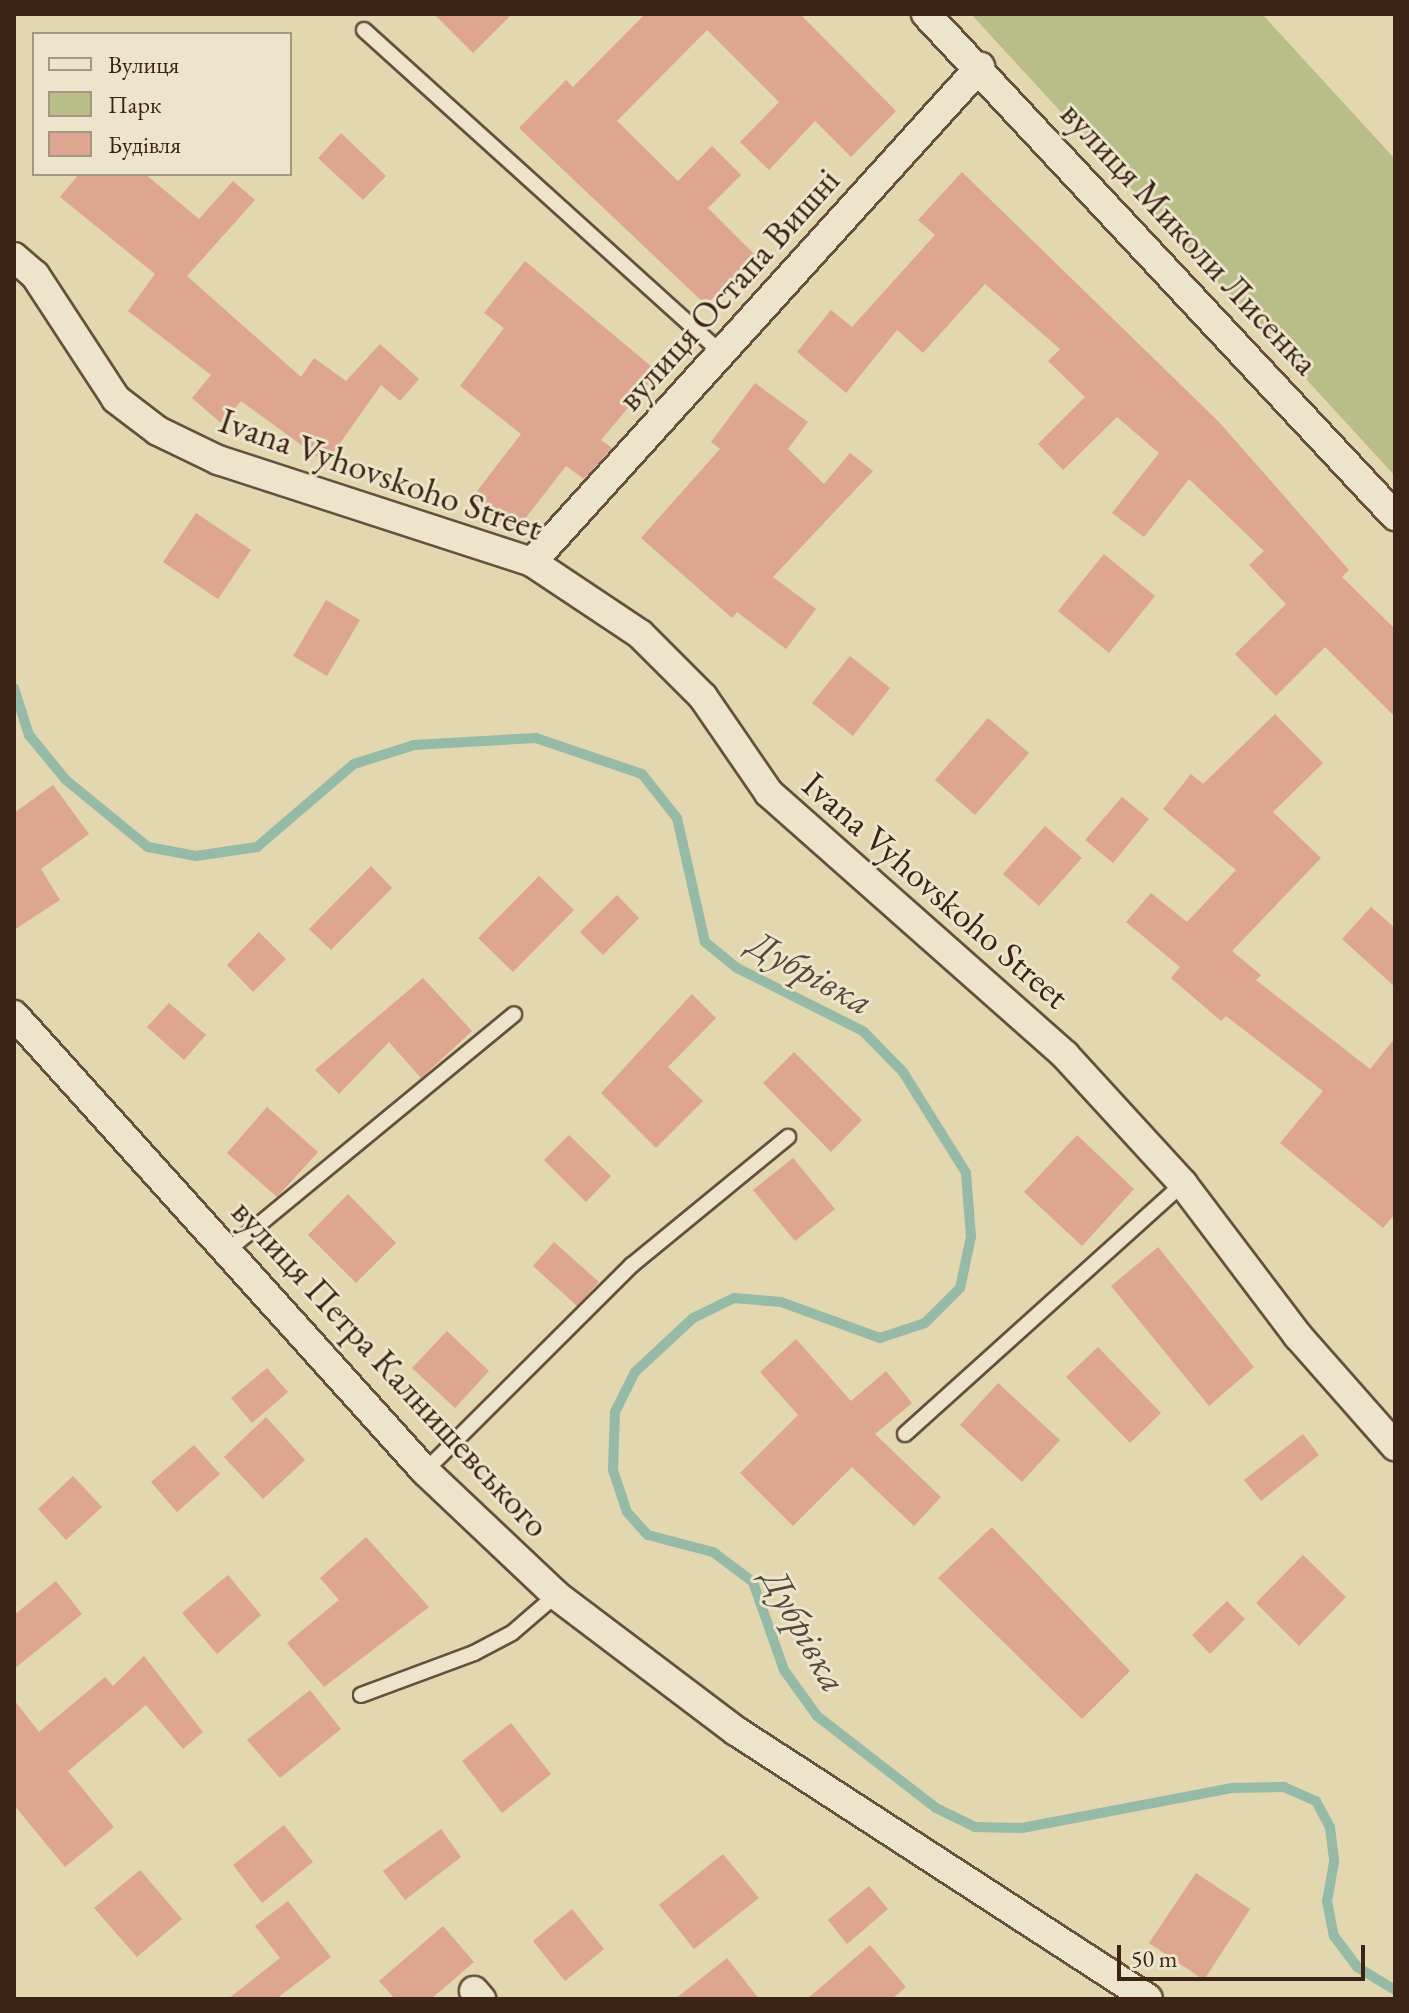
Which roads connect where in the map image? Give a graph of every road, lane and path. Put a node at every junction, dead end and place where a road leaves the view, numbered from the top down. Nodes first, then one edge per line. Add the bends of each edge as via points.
1 (926, 14) edge
2 (364, 30) dead end
3 (980, 67) junction
4 (14, 257) edge
5 (721, 353) junction
6 (1395, 516) edge
7 (532, 562) junction
8 (514, 1014) dead end
9 (14, 1015) edge
10 (788, 1137) dead end
11 (1183, 1184) junction
12 (227, 1251) junction
13 (905, 1434) dead end
14 (1395, 1446) edge
15 (425, 1471) junction
16 (556, 1595) junction
17 (361, 1695) dead end
18 (1148, 1999) edge

1 - 3 street, вулиця Миколи Лисенка
2 - 5 lane
3 - 5 street, вулиця Остапа Вишні
3 - 6 street, вулиця Миколи Лисенка
4 - 7 street, Ivana Vyhovskoho Street via 35,275 116,399 158,431 218,460
5 - 7 street, вулиця Остапа Вишні
7 - 11 street, Ivana Vyhovskoho Street via 640,634 703,697 769,793 1054,1044
8 - 12 lane
9 - 12 street, вулиця Петра Калнишевського
10 - 15 lane via 632,1265
11 - 13 lane
11 - 14 street, Ivana Vyhovskoho Street via 1298,1336
12 - 15 street, вулиця Петра Калнишевського
15 - 16 street, вулиця Петра Калнишевського
16 - 17 lane via 512,1633 474,1653
16 - 18 street, вулиця Петра Калнишевського via 736,1731

